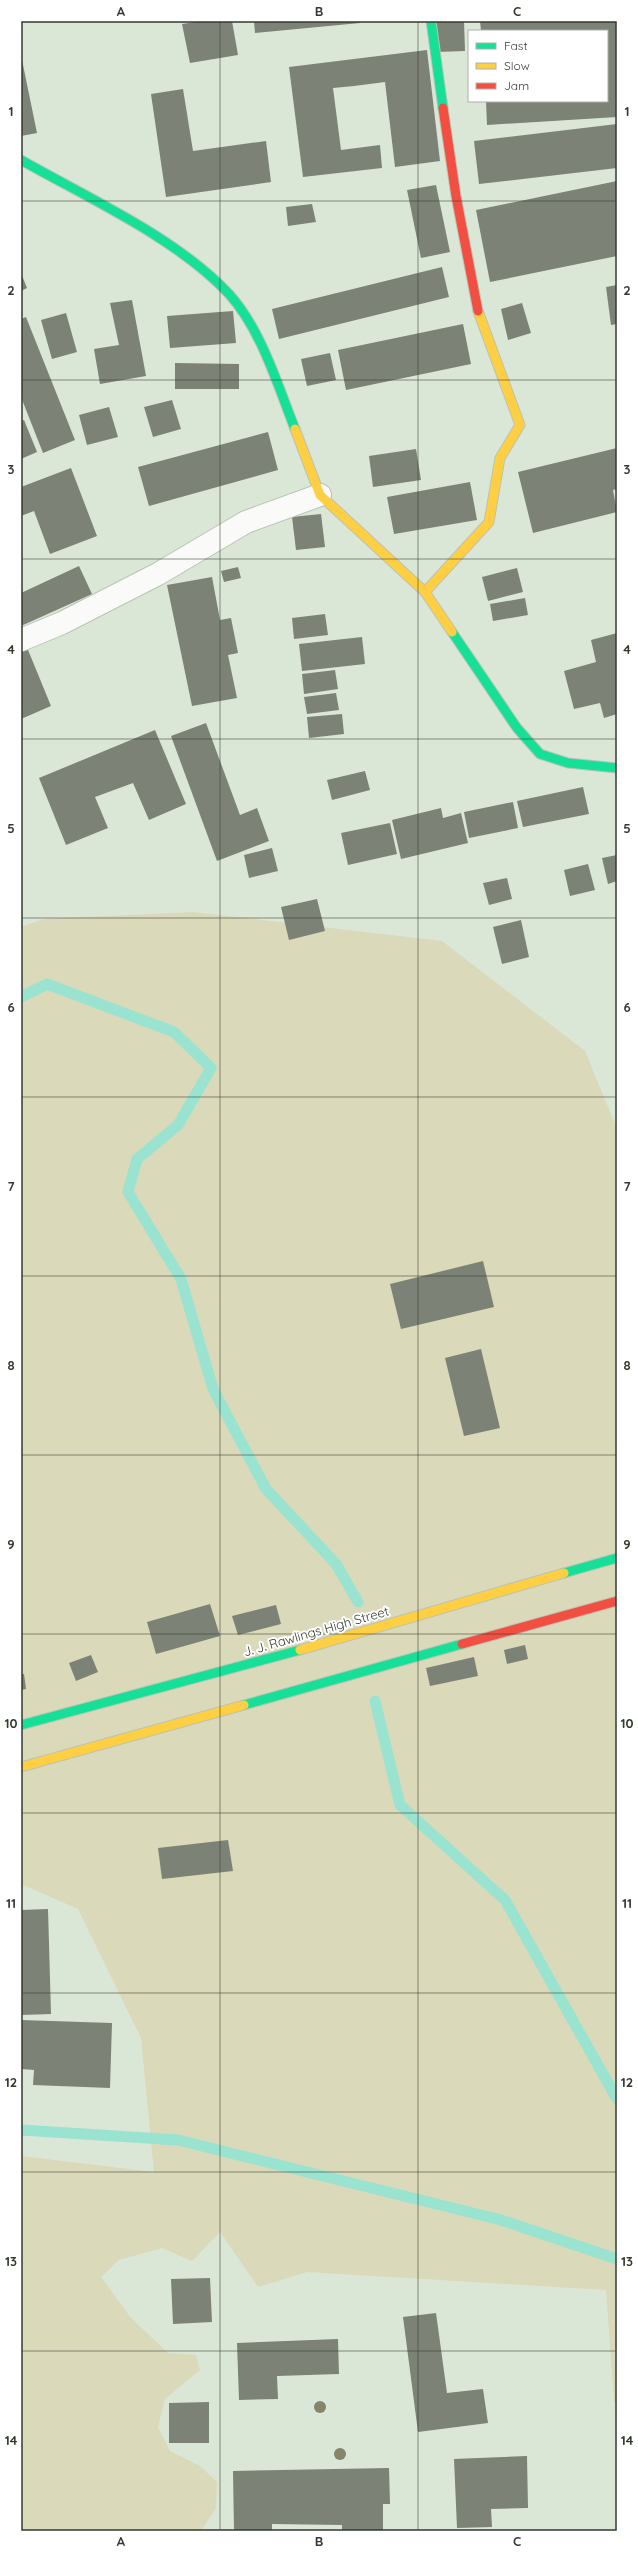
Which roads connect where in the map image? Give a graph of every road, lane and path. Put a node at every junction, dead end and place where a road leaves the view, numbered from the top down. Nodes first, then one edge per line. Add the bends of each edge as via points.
1 (431, 21) edge
2 (21, 160) edge
3 (320, 495) junction
4 (425, 592) junction
5 (21, 640) edge
6 (617, 768) edge
7 (617, 1558) edge
8 (617, 1600) edge
9 (21, 1725) edge
10 (21, 1767) edge

1 - 4 street via 456,196 478,314 520,425 500,458 489,522
2 - 3 street via 177,248 229,294 248,321 272,370
3 - 4 street
3 - 5 street via 246,522 158,574 62,623
4 - 6 street via 517,728 540,754 568,763
7 - 9 street, J. J. Rawlings High Street via 318,1645
8 - 10 street

